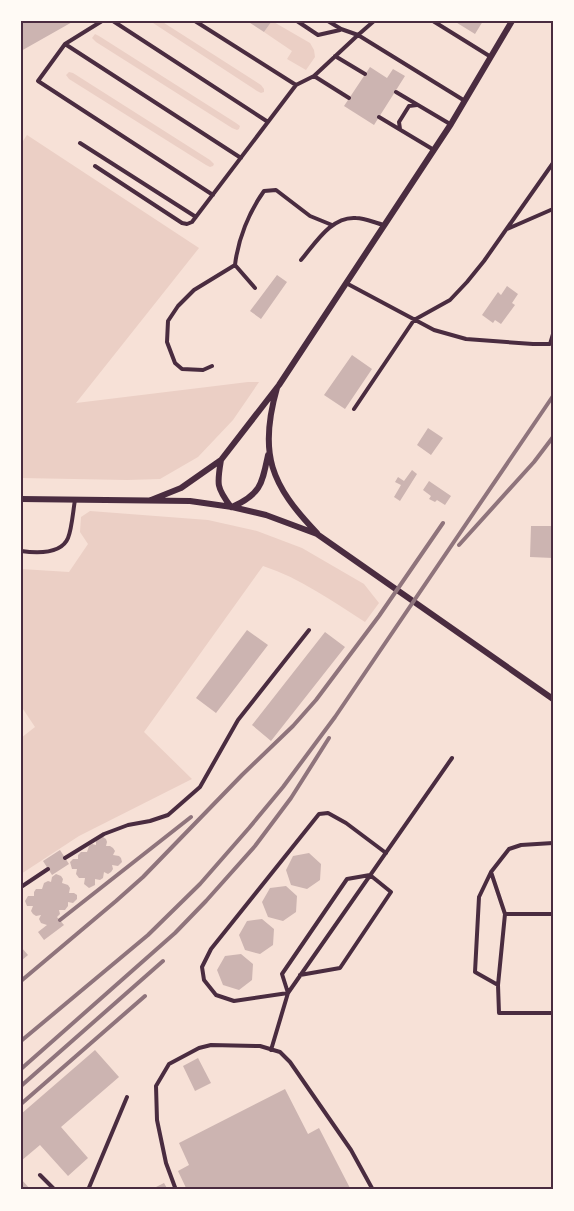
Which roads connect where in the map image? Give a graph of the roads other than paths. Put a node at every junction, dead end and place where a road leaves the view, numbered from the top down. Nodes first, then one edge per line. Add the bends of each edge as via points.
1 (102, 21) edge
2 (113, 21) edge
3 (195, 21) edge
4 (297, 21) edge
5 (328, 21) edge
6 (374, 21) edge
7 (433, 21) edge
8 (512, 21) edge
9 (341, 29) junction
10 (358, 35) junction
11 (65, 44) junction
12 (335, 56) junction
13 (491, 57) junction
14 (365, 74) dead end
15 (314, 76) junction
16 (296, 85) junction
17 (396, 92) dead end
18 (349, 98) dead end
19 (465, 101) junction
20 (418, 105) junction
21 (379, 117) dead end
22 (268, 122) junction
23 (451, 124) junction
24 (400, 130) junction
25 (80, 143) dead end
26 (434, 150) junction
27 (241, 158) junction
28 (553, 163) edge
29 (95, 166) dead end
30 (213, 195) junction
31 (553, 208) edge
32 (196, 217) junction
33 (332, 225) junction
34 (385, 225) junction
35 (506, 229) junction
36 (301, 260) dead end
37 (235, 265) junction
38 (346, 283) junction
39 (255, 288) dead end
40 (414, 320) junction
41 (553, 334) edge
42 (552, 342) edge
43 (212, 366) dead end
44 (279, 385) junction
45 (354, 409) dead end
46 (268, 450) junction
47 (220, 460) junction
48 (21, 499) edge
49 (75, 500) junction
50 (152, 500) junction
51 (232, 507) junction
52 (317, 534) junction
53 (21, 551) edge
54 (309, 630) dead end
55 (553, 699) edge
56 (452, 758) dead end
57 (553, 843) edge
58 (386, 853) junction
59 (65, 858) dead end
60 (48, 869) dead end
61 (491, 872) junction
62 (370, 875) junction
63 (21, 887) edge
64 (505, 914) junction
65 (553, 914) edge
66 (300, 975) junction
67 (498, 985) junction
68 (288, 993) junction
69 (553, 1013) edge
70 (270, 1050) junction
71 (127, 1097) dead end
72 (40, 1175) dead end
73 (55, 1190) edge
74 (88, 1190) edge
75 (176, 1190) edge
76 (373, 1190) edge

1 - 11 lane
2 - 22 lane
3 - 16 lane
4 - 9 lane via 318,35
5 - 9 lane
6 - 10 lane
7 - 13 lane
8 - 13 street
9 - 10 lane
10 - 12 lane
10 - 19 lane
11 - 27 lane
11 - 30 lane via 38,81
12 - 14 lane
12 - 15 lane
13 - 19 street
15 - 16 lane
15 - 18 lane
16 - 22 lane
17 - 20 lane
19 - 23 street
20 - 23 lane
20 - 24 lane via 409,106 399,122
21 - 24 lane
22 - 27 lane
23 - 26 street
24 - 26 lane
25 - 32 lane
26 - 34 street
27 - 30 lane
28 - 35 lane
29 - 32 lane via 182,223 192,222
30 - 32 lane
31 - 35 lane
33 - 34 lane via 348,217
33 - 36 lane
33 - 37 lane via 310,216 276,190 264,191 237,248
34 - 38 street
35 - 40 lane via 450,300
37 - 39 lane
37 - 43 lane via 194,290 168,321 167,342 175,363 182,369 203,370
38 - 40 lane
38 - 44 street
40 - 42 lane via 466,339
40 - 45 lane
41 - 42 lane
44 - 46 street via 271,410
44 - 47 street
46 - 51 street via 263,480 248,500
46 - 52 street via 285,496
47 - 50 street via 181,488
47 - 51 street via 217,481
48 - 49 street
49 - 50 street
49 - 53 lane via 68,539 57,550
50 - 51 street
51 - 52 street
52 - 55 street
54 - 59 lane via 238,720 200,787 168,815 104,834
56 - 58 lane
57 - 61 lane via 509,849
58 - 62 lane
58 - 68 lane via 346,823 328,813 319,814 211,949 202,967 204,980 216,995 234,1001
60 - 63 lane
61 - 64 lane
61 - 67 lane via 479,897 475,972
62 - 66 lane
62 - 66 lane via 391,892 340,968
62 - 68 lane via 347,879 282,974
64 - 65 lane
64 - 67 lane
66 - 68 lane
67 - 69 lane via 499,1013
68 - 70 lane
70 - 75 lane via 260,1046 211,1045 169,1064 156,1086 157,1120
70 - 76 lane via 280,1052 290,1062 351,1150
71 - 74 lane
72 - 73 lane

